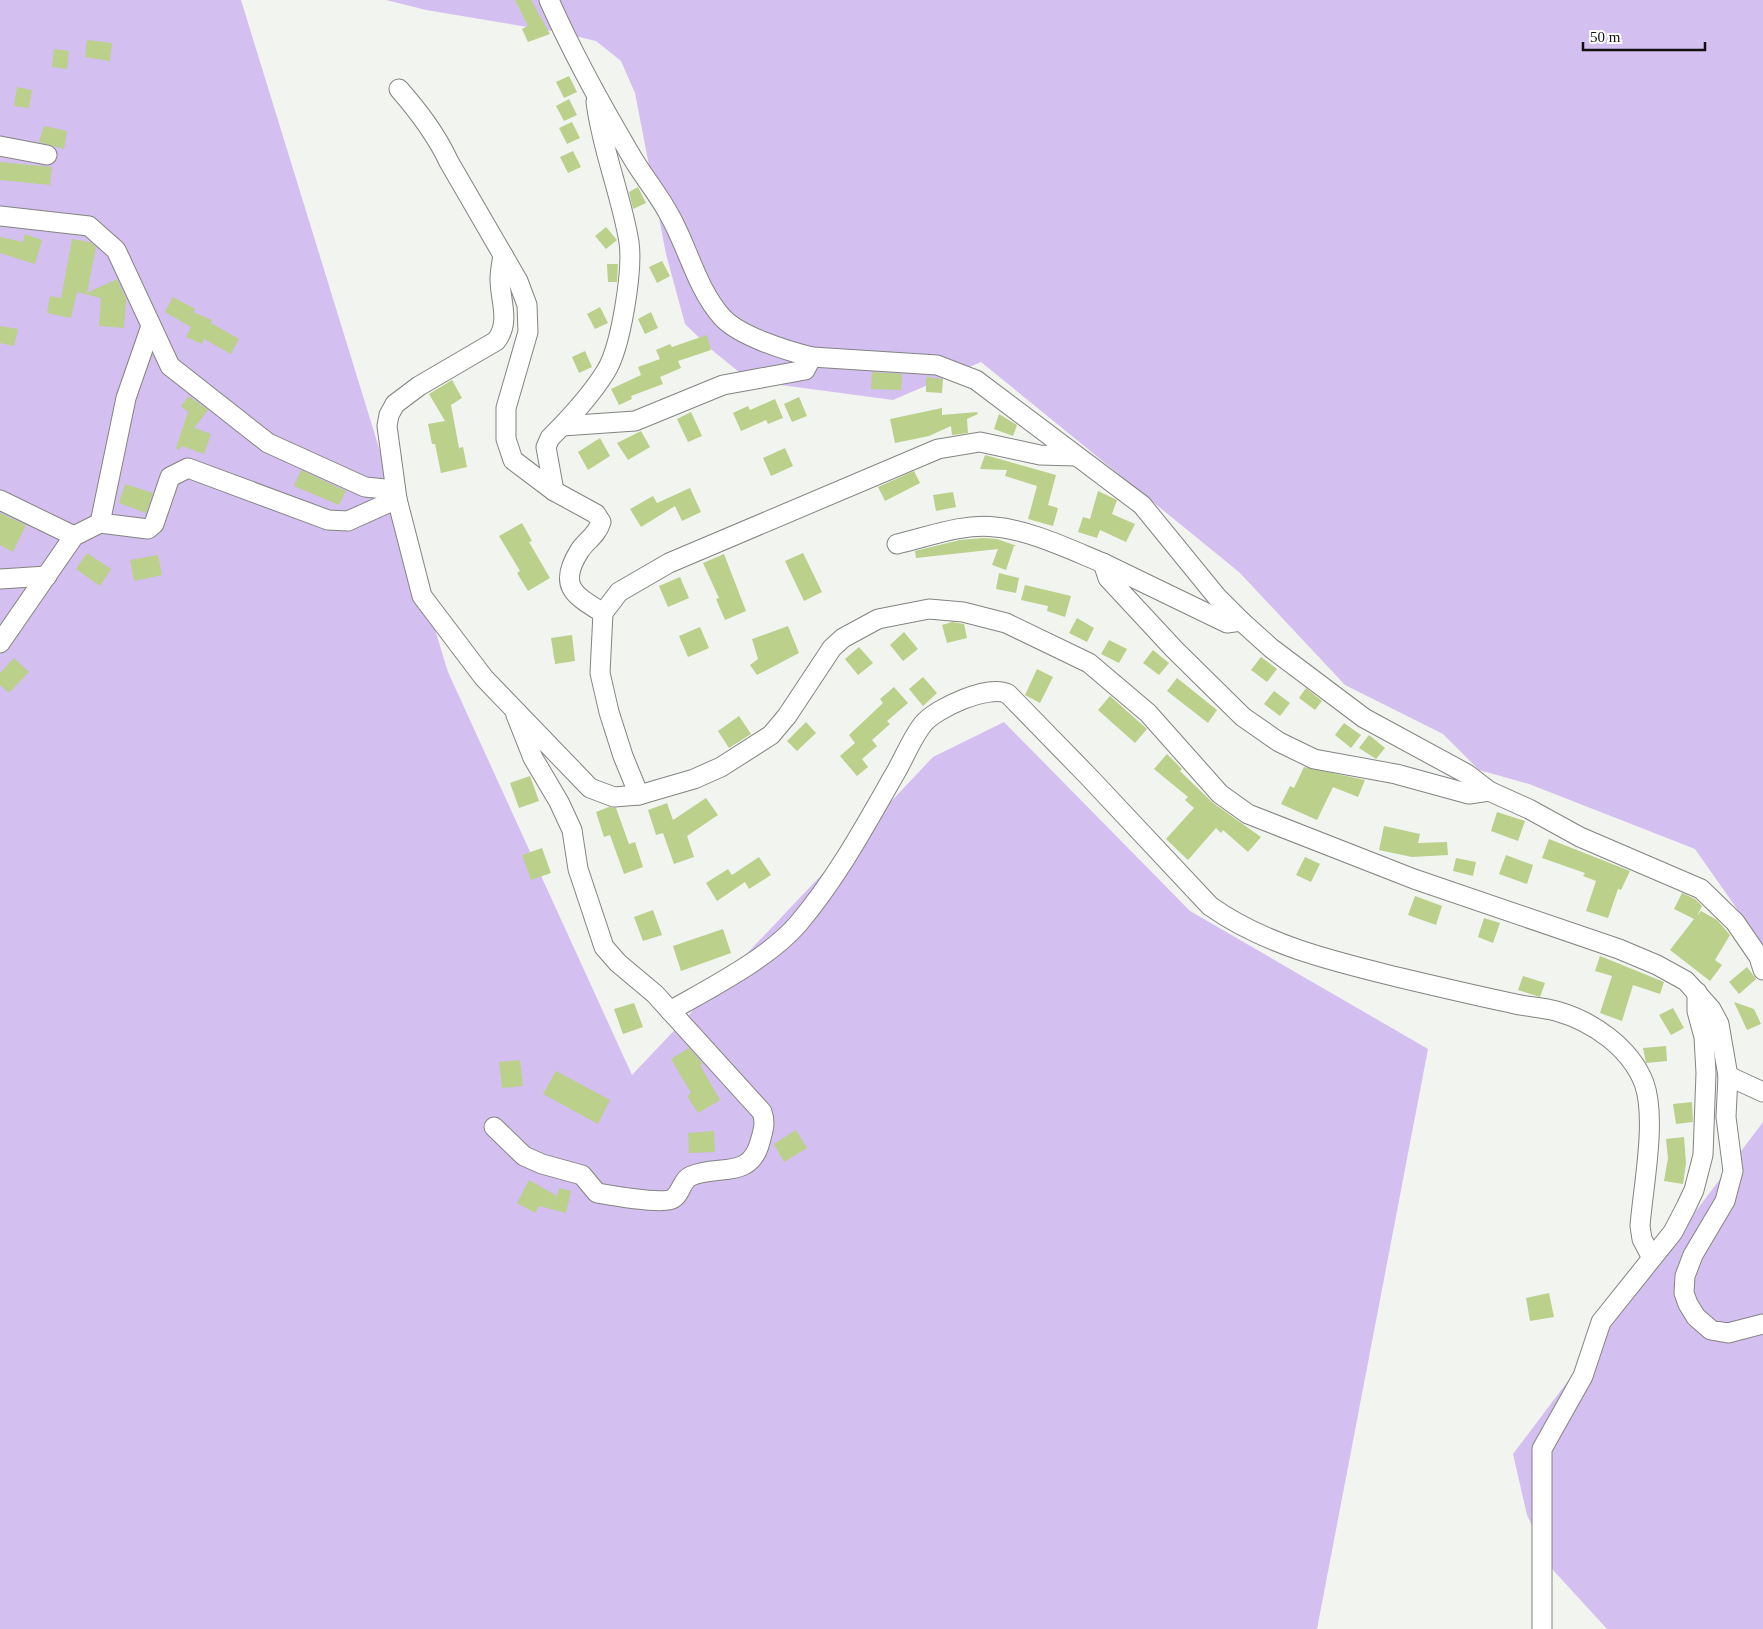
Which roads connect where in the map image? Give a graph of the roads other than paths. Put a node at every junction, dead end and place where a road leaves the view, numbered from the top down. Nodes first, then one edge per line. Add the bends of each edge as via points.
1 (549, 0) edge
2 (399, 89) dead end
3 (595, 91) junction
4 (0, 146) edge
5 (47, 154) dead end
6 (0, 216) edge
7 (503, 255) junction
8 (151, 326) junction
9 (812, 357) junction
10 (562, 426) junction
11 (1076, 456) junction
12 (554, 491) junction
13 (396, 495) junction
14 (0, 500) edge
15 (100, 523) junction
16 (74, 536) junction
17 (897, 544) dead end
18 (1103, 563) junction
19 (47, 576) junction
20 (0, 579) edge
21 (603, 614) junction
22 (1241, 621) junction
23 (0, 643) edge
24 (514, 709) junction
25 (1489, 791) junction
26 (639, 795) junction
27 (1763, 970) edge
28 (1697, 992) junction
29 (670, 1012) junction
30 (1728, 1076) junction
31 (1763, 1092) edge
32 (494, 1127) dead end
33 (1652, 1258) junction
34 (1763, 1324) edge
35 (1542, 1629) edge

1 - 3 street
2 - 7 street via 440,142
3 - 9 street via 629,153 670,215 709,298 723,318 742,331
3 - 10 street via 599,127 629,240 630,278 607,371
4 - 5 street
6 - 8 street via 89,226 116,250
7 - 12 street via 518,281 527,306 528,332 506,408 506,439 513,460
7 - 13 street via 500,278 505,317 496,341 419,386 395,404 389,416 387,426
8 - 13 street via 170,366 268,443 365,487
8 - 15 street via 126,398
9 - 10 street via 805,370 723,385 635,421
9 - 11 street via 937,365 976,380
10 - 12 street via 546,447
11 - 21 street via 1040,455 980,442 938,449 669,563 619,592
11 - 22 street via 1142,505 1217,597
12 - 21 street via 596,514 601,522 599,530 580,550 569,575 570,588 577,597
13 - 15 street via 348,521 328,520 188,468 170,478 154,524 148,529
13 - 24 street via 422,596 484,678
14 - 16 street
15 - 16 street
16 - 19 street
17 - 18 street via 968,528 995,526 1050,541
18 - 22 street via 1226,623
18 - 25 street via 1108,578 1174,649 1242,717 1279,742 1314,759 1396,774 1469,794
19 - 20 street
19 - 23 street
21 - 26 street via 600,673 623,756
22 - 25 street via 1271,648 1364,718 1467,774
24 - 26 street via 590,788 614,797
24 - 29 street via 533,758 572,830 578,868 604,947
25 - 27 street via 1580,837 1701,890 1735,922 1759,958
26 - 28 street via 694,779 721,767 771,735 832,648 860,627 878,619 929,609 963,612 1006,623 1089,663 1148,713 1220,794 1248,814 1414,879 1619,949 1657,965 1686,981
28 - 30 street via 1712,1009 1719,1024
28 - 33 street via 1706,1073 1702,1155 1694,1190 1686,1207 1673,1232
29 - 32 street via 762,1112 764,1126 757,1155 748,1165 692,1176 683,1182 678,1194 668,1200 603,1194 597,1192 582,1175 524,1156
29 - 33 street via 765,953 797,925 838,872 923,724 953,703 1000,690 1008,694 1088,776 1210,906 1232,922 1300,950 1348,965 1512,1004 1556,1011 1607,1035 1630,1058 1644,1083 1649,1108 1640,1226 1642,1239
30 - 31 street
30 - 34 street via 1726,1117 1733,1171 1725,1201 1693,1255 1685,1276 1684,1293 1696,1317 1711,1330 1728,1332
33 - 35 street via 1601,1322 1583,1376 1542,1449

